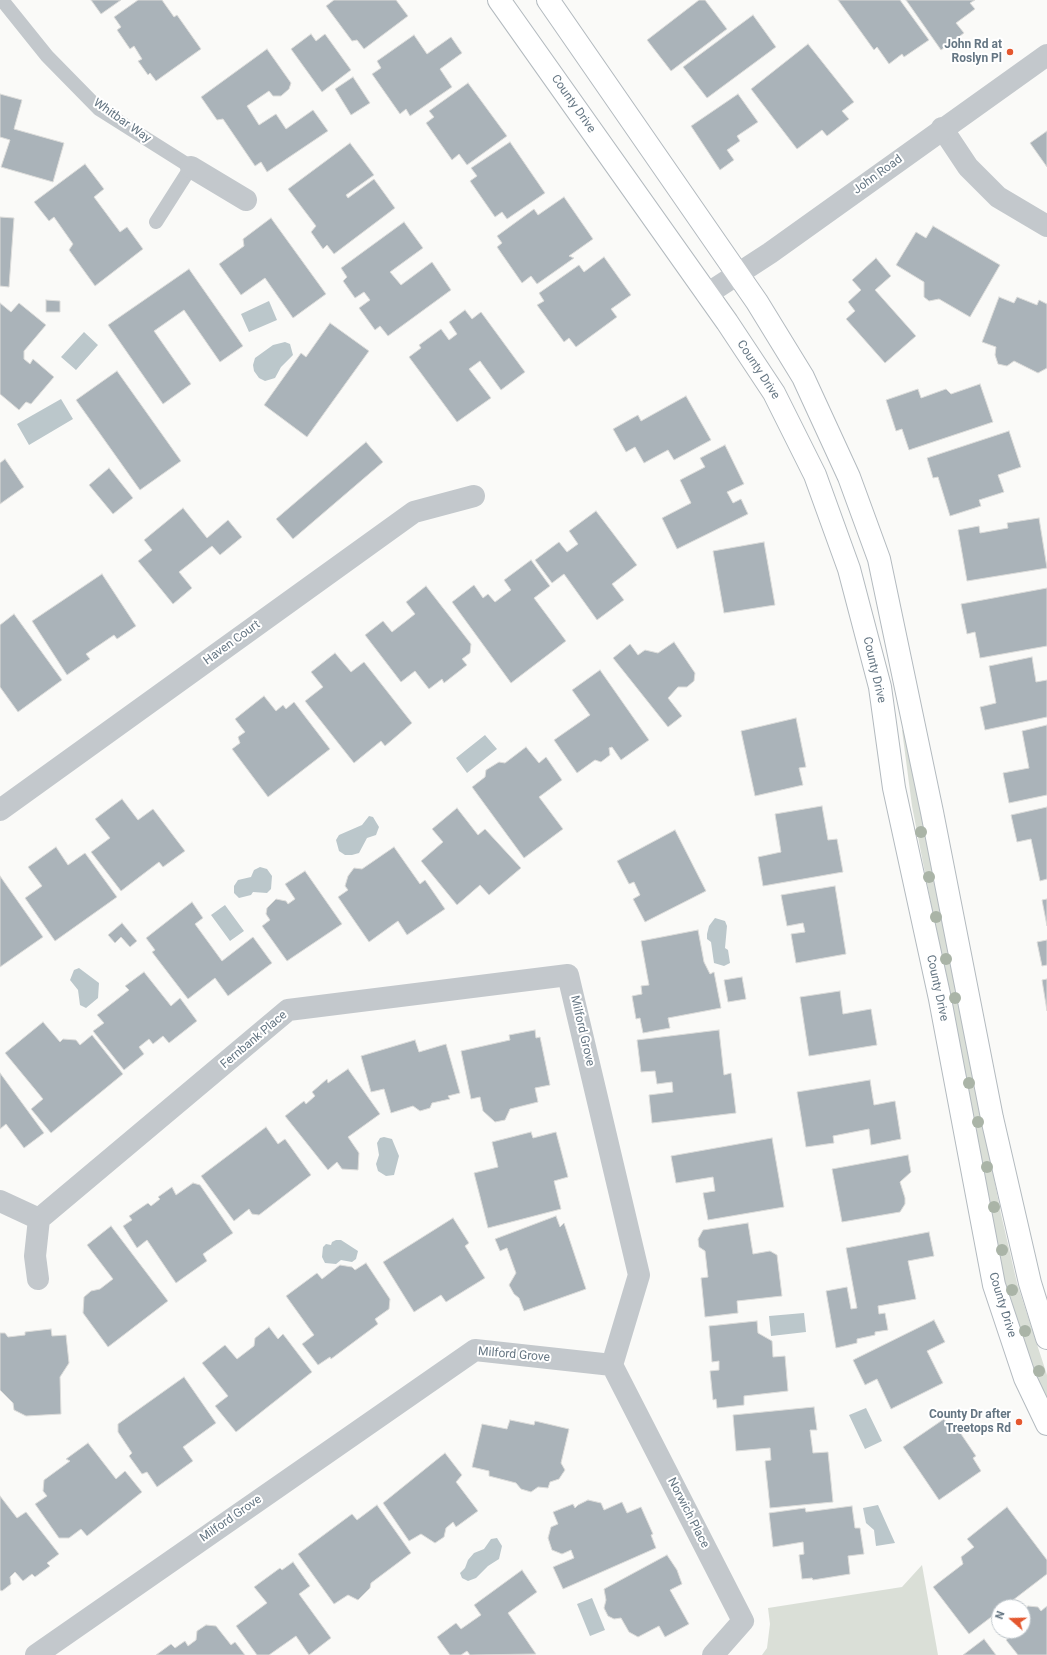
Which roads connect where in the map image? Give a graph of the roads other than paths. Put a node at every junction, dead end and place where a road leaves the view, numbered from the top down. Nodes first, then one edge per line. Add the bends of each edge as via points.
1 (2, 0) edge
2 (499, 0) edge
3 (548, 0) edge
4 (1047, 55) edge
5 (942, 128) junction
6 (191, 167) junction
7 (246, 200) dead end
8 (156, 222) dead end
9 (1047, 226) edge
10 (738, 273) junction
11 (707, 294) junction
12 (474, 496) dead end
13 (0, 810) edge
14 (568, 975) joint
15 (0, 1201) edge
16 (39, 1219) junction
17 (38, 1279) dead end
18 (1047, 1338) edge
19 (612, 1365) junction
20 (1047, 1424) edge
21 (36, 1655) edge
22 (713, 1655) edge

1 - 6 lane, Whitbar Way via 47,56 99,109
2 - 11 main road, County Drive
3 - 10 main road
4 - 5 street, John Road
5 - 9 street via 968,166 998,197
5 - 10 street, John Road via 770,253
6 - 7 street
6 - 8 lane
10 - 11 street, John Road
10 - 18 main road via 804,377 850,476 879,559 931,805 992,1118 1030,1283
11 - 20 main road, County Drive via 774,393 815,475 849,569 880,687 894,788 940,999 994,1285 1025,1378
12 - 13 street, Haven Court via 414,512
14 - 16 street, Fernbank Place via 288,1010
14 - 19 street, Milford Grove via 639,1275
15 - 16 street
16 - 17 street via 36,1256
19 - 21 street, Milford Grove via 475,1350
19 - 22 street, Norwich Place via 743,1621

